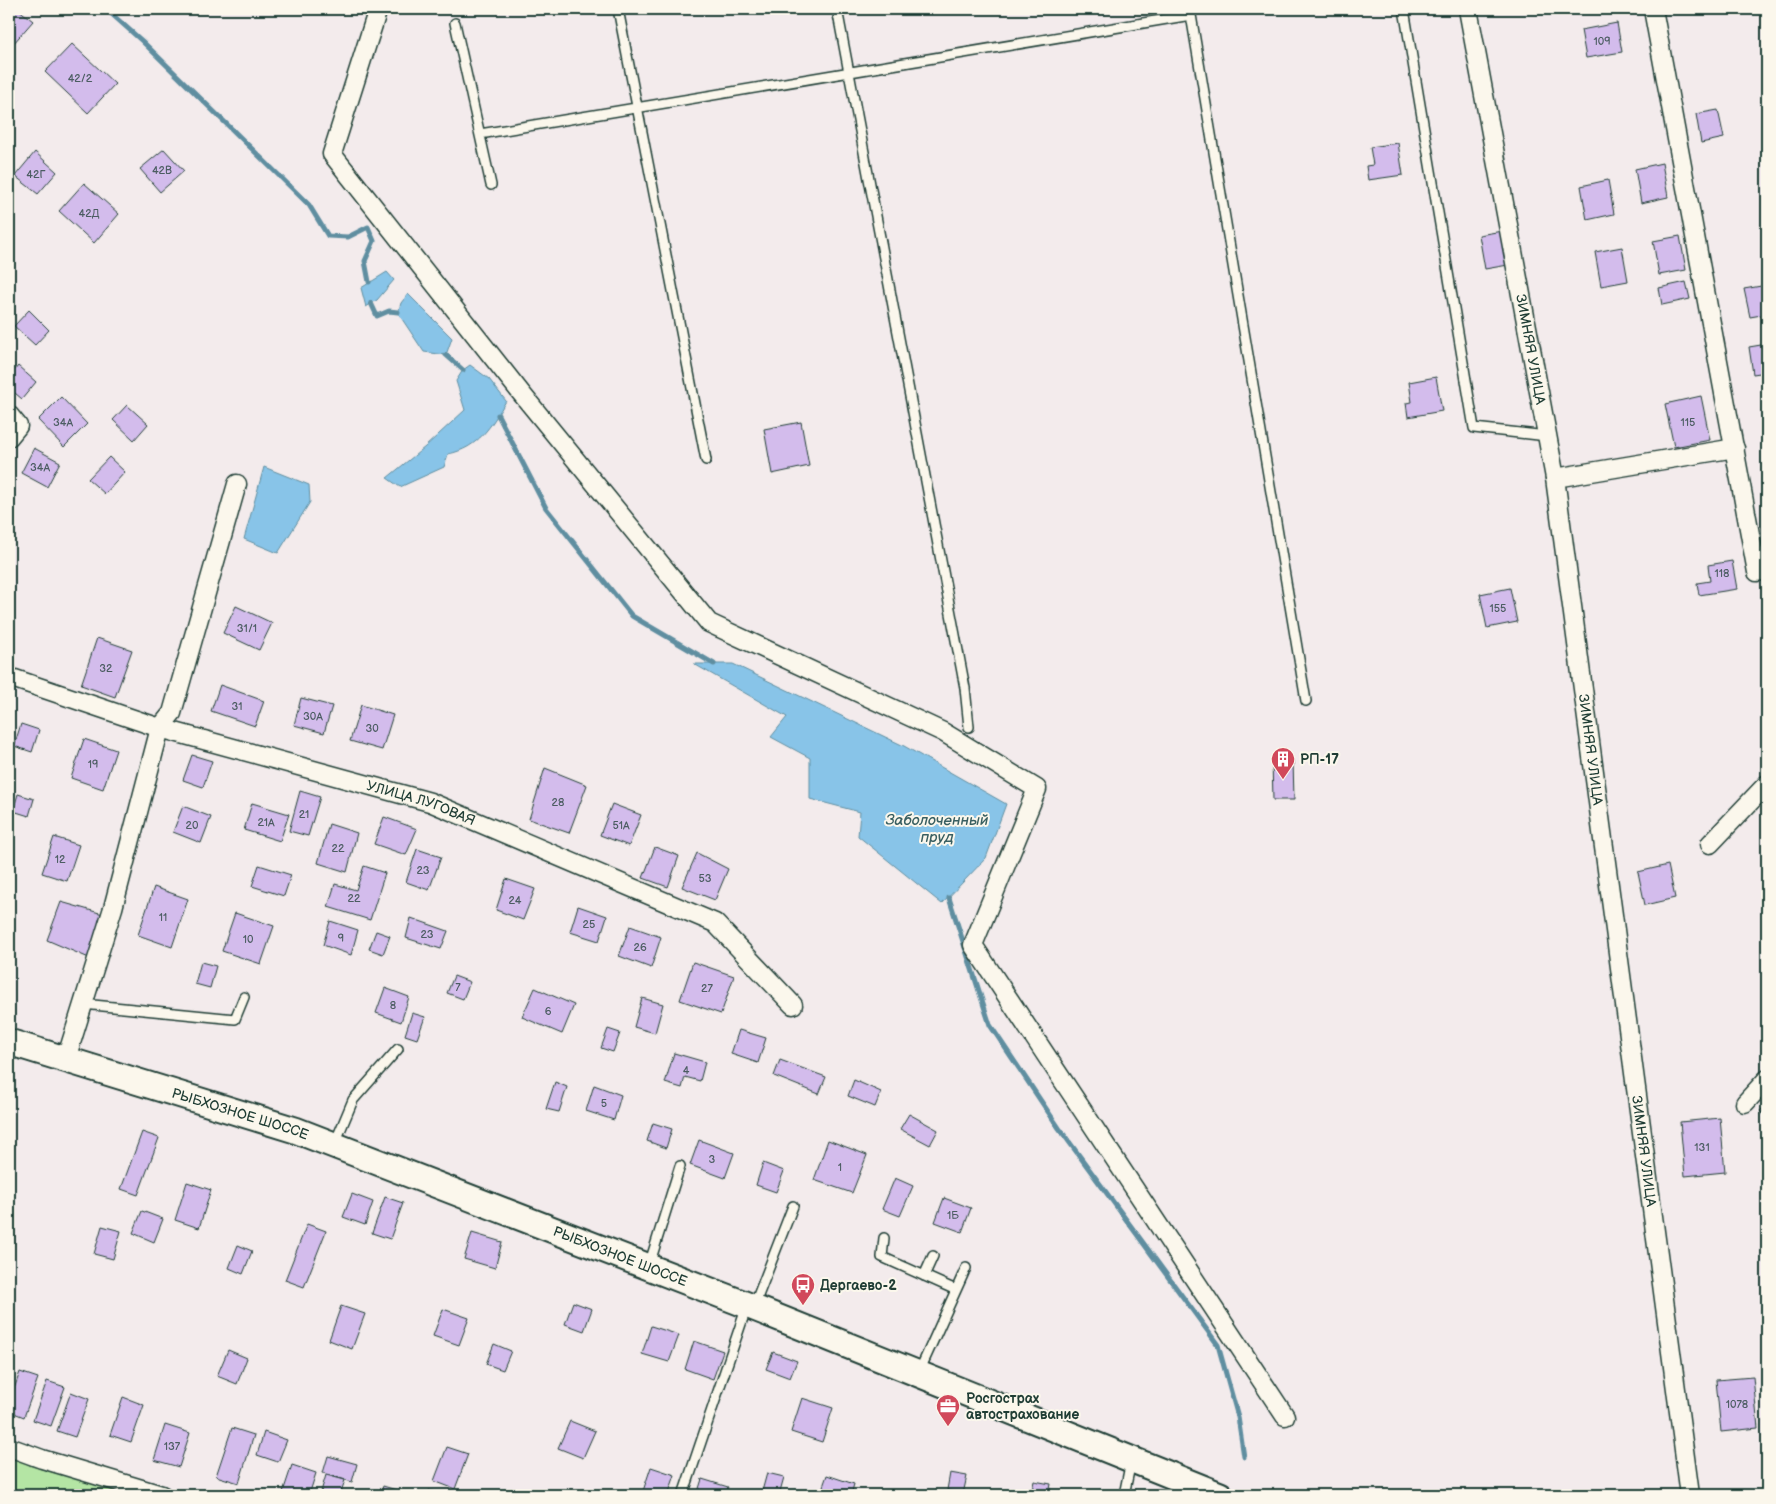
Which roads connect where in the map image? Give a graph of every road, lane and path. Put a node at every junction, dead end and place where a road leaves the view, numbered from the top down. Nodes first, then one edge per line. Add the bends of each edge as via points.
1 (378, 9) edge
2 (618, 9) edge
3 (837, 9) edge
4 (1404, 9) edge
5 (1468, 9) edge
6 (1653, 9) edge
7 (455, 23) dead end
8 (850, 72) junction
9 (637, 107) junction
10 (480, 134) junction
11 (491, 185) dead end
12 (9, 415) edge
13 (1547, 436) junction
14 (9, 437) edge
15 (1735, 448) junction
16 (706, 460) dead end
17 (1555, 478) junction
18 (237, 484) dead end
19 (1762, 571) edge
20 (9, 677) edge
21 (1306, 701) dead end
22 (969, 727) dead end
23 (160, 728) junction
24 (1767, 784) edge
25 (1710, 844) dead end
26 (244, 997) dead end
27 (83, 1004) junction
28 (793, 1005) dead end
29 (9, 1042) edge
30 (398, 1049) dead end
31 (66, 1058) junction
32 (1767, 1079) edge
33 (1745, 1103) dead end
34 (334, 1145) junction
35 (680, 1166) dead end
36 (793, 1206) dead end
37 (884, 1238) dead end
38 (933, 1256) dead end
39 (650, 1262) dead end
40 (966, 1268) dead end
41 (924, 1276) junction
42 (956, 1290) junction
43 (750, 1306) junction
44 (918, 1374) junction
45 (1286, 1416) dead end
46 (9, 1447) edge
47 (1131, 1460) junction
48 (162, 1495) edge
49 (683, 1495) edge
50 (1124, 1495) edge
51 (1220, 1495) edge
52 (1690, 1495) edge

1 - 45 street via 332,154 709,623 942,732 1037,789 972,945
2 - 9 lane
3 - 8 lane
4 - 13 lane via 1474,428
5 - 13 street, ЗИМНЯЯ УЛИЦА
6 - 15 street
7 - 10 lane
8 - 9 lane
8 - 21 lane via 1191,15
8 - 22 lane via 965,688
9 - 10 lane
9 - 16 lane
10 - 11 lane
12 - 14 street via 18,426
13 - 17 street, ЗИМНЯЯ УЛИЦА
15 - 17 street
15 - 19 street
17 - 52 street, ЗИМНЯЯ УЛИЦА
18 - 23 street via 172,713
20 - 23 street, УЛИЦА ЛУГОВАЯ
23 - 27 street via 113,908
23 - 28 street, УЛИЦА ЛУГОВАЯ via 430,802 715,923
24 - 25 street
26 - 27 lane via 235,1019
27 - 31 street
29 - 31 main road, РЫБХОЗНОЕ ШОССЕ
30 - 34 lane via 353,1100
31 - 34 main road, РЫБХОЗНОЕ ШОССЕ
32 - 33 street
34 - 43 main road, РЫБХОЗНОЕ ШОССЕ
35 - 39 lane
36 - 43 lane
37 - 41 lane via 882,1257
38 - 41 lane
40 - 42 lane
41 - 42 lane
42 - 44 lane
43 - 44 main road, РЫБХОЗНОЕ ШОССЕ
43 - 49 lane
44 - 47 main road, РЫБХОЗНОЕ ШОССЕ
46 - 48 street
47 - 50 lane
47 - 51 main road, РЫБХОЗНОЕ ШОССЕ

